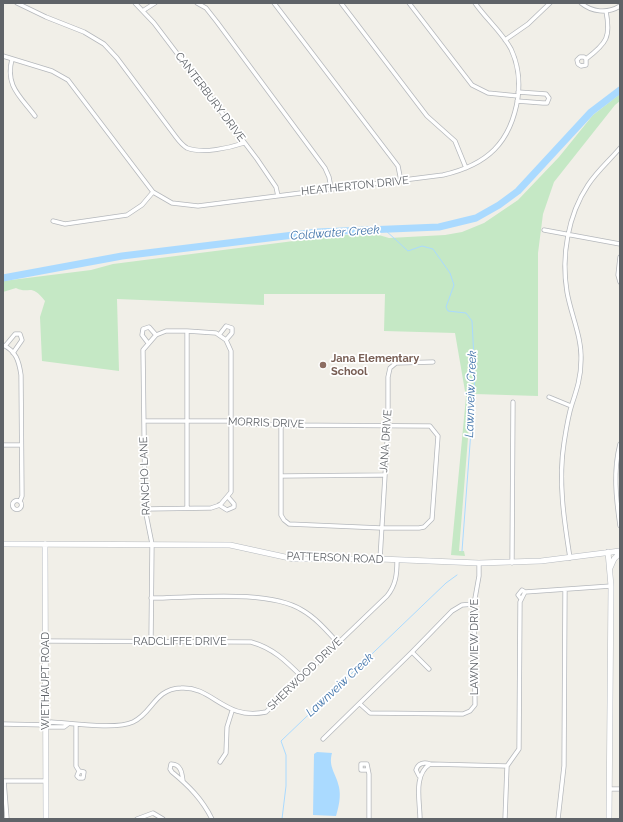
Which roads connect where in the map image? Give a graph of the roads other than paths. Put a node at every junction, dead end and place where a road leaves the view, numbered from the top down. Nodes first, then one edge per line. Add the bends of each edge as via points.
1 (18, 3) edge
2 (136, 3) edge
3 (155, 3) edge
4 (197, 3) edge
5 (274, 3) edge
6 (341, 3) edge
7 (409, 3) edge
8 (475, 3) edge
9 (541, 3) edge
10 (550, 3) edge
11 (581, 3) edge
12 (620, 6) edge
13 (544, 8) junction
14 (144, 10) junction
15 (606, 12) junction
16 (505, 40) junction
17 (3, 56) edge
18 (12, 59) junction
19 (586, 59) dead end
20 (518, 94) junction
21 (517, 101) junction
22 (35, 116) dead end
23 (244, 143) junction
24 (620, 148) edge
25 (466, 168) junction
26 (401, 180) junction
27 (331, 188) junction
28 (153, 192) junction
29 (278, 196) junction
30 (53, 220) dead end
31 (544, 230) dead end
32 (568, 234) junction
33 (620, 244) edge
34 (620, 257) edge
35 (620, 282) edge
36 (187, 331) junction
37 (219, 335) junction
38 (154, 336) junction
39 (226, 340) junction
40 (148, 343) junction
41 (4, 345) edge
42 (13, 353) junction
43 (434, 362) dead end
44 (549, 397) dead end
45 (513, 402) dead end
46 (571, 406) junction
47 (144, 421) junction
48 (187, 421) junction
49 (232, 421) junction
50 (281, 425) junction
51 (388, 425) junction
52 (620, 444) edge
53 (3, 445) edge
54 (21, 445) junction
55 (281, 476) junction
56 (383, 476) junction
57 (228, 497) junction
58 (20, 501) dead end
59 (219, 505) junction
60 (187, 508) junction
61 (145, 509) junction
62 (620, 526) edge
63 (381, 528) junction
64 (3, 544) edge
65 (45, 544) junction
66 (152, 544) junction
67 (608, 552) junction
68 (620, 552) edge
69 (570, 558) junction
70 (380, 559) junction
71 (397, 560) junction
72 (479, 563) junction
73 (512, 563) junction
74 (610, 571) junction
75 (611, 586) junction
76 (566, 590) junction
77 (151, 598) junction
78 (474, 604) junction
79 (46, 641) junction
80 (151, 642) junction
81 (338, 643) junction
82 (412, 652) junction
83 (429, 669) dead end
84 (302, 677) junction
85 (360, 704) junction
86 (232, 711) junction
87 (3, 724) edge
88 (47, 725) junction
89 (76, 725) junction
90 (323, 739) dead end
91 (220, 762) dead end
92 (430, 764) junction
93 (507, 766) junction
94 (367, 770) dead end
95 (78, 772) dead end
96 (420, 776) junction
97 (45, 780) junction
98 (3, 781) edge
99 (183, 781) junction
100 (610, 789) junction
101 (620, 789) edge
102 (7, 819) edge
103 (46, 819) edge
104 (138, 819) edge
105 (163, 819) edge
106 (212, 819) edge
107 (369, 819) edge
108 (420, 819) edge
109 (505, 819) edge
110 (558, 819) edge
111 (609, 819) edge

1 - 23 street via 88,33 104,44 186,147 207,150
2 - 14 street, CANTERBURY DRIVE
3 - 14 street
4 - 27 street via 206,8 217,22 325,168 330,177
5 - 26 street via 398,166
6 - 25 street via 428,116 455,141
7 - 20 street via 472,85 488,93
8 - 16 street, HEATHERTON DRIVE
9 - 13 street
10 - 13 street
11 - 15 street via 587,8
12 - 15 street
13 - 16 street via 528,24
14 - 23 street, CANTERBURY DRIVE
15 - 19 street via 608,35 603,45
16 - 20 street, HEATHERTON DRIVE via 516,63
17 - 18 street
18 - 22 street via 9,72 11,82
18 - 28 street via 68,80
20 - 21 street, HEATHERTON DRIVE
20 - 21 street via 546,94 549,101
21 - 25 street, HEATHERTON DRIVE via 513,122 502,139 489,154
23 - 29 street, CANTERBURY DRIVE via 276,187
24 - 32 street via 589,184 577,206
25 - 26 street, HEATHERTON DRIVE via 443,175
26 - 27 street, HEATHERTON DRIVE
27 - 29 street, HEATHERTON DRIVE
28 - 29 street, HEATHERTON DRIVE via 172,203 191,206
28 - 30 street via 137,210 127,215 65,224
31 - 32 street
32 - 33 street
32 - 46 street via 565,262 567,292 582,359 580,381
34 - 35 street
36 - 37 street via 212,332
36 - 38 street via 166,331
36 - 48 street
37 - 39 street
37 - 39 street via 226,326 232,328 232,333
38 - 40 street, RANCHO LANE
38 - 40 street via 149,327 143,329 142,335
39 - 49 street via 231,351
40 - 47 street, RANCHO LANE via 143,350
41 - 42 street
41 - 42 street via 15,334 20,334 22,340
42 - 54 street via 19,359 21,375
43 - 51 street, JANA DRIVE via 396,363 390,368
44 - 46 street
45 - 73 street
46 - 69 street via 564,444 562,476 563,511
47 - 48 street, MORRIS DRIVE
47 - 61 street, RANCHO LANE
48 - 49 street, MORRIS DRIVE
48 - 60 street
49 - 50 street, MORRIS DRIVE
49 - 57 street via 231,492
50 - 51 street, MORRIS DRIVE
50 - 55 street, MORRIS DRIVE
51 - 56 street, JANA DRIVE
51 - 63 street, MORRIS DRIVE via 430,426 438,436 432,519 424,527
52 - 62 street via 616,460 615,489
53 - 54 street
54 - 58 street
55 - 56 street
55 - 63 street, MORRIS DRIVE via 281,515 289,524
56 - 63 street, JANA DRIVE
57 - 59 street
57 - 59 street via 234,507 227,510
59 - 60 street via 206,509
60 - 61 street
61 - 66 street, RANCHO LANE
63 - 70 street, JANA DRIVE
64 - 65 main road, PATTERSON ROAD
65 - 66 main road, PATTERSON ROAD
65 - 79 main road, WIETHAUPT ROAD
66 - 70 main road, PATTERSON ROAD via 230,545 294,559
66 - 77 street, RANCHO LANE
67 - 68 main road, PATTERSON ROAD
67 - 69 main road, PATTERSON ROAD
67 - 74 main road
68 - 74 main road via 614,559
69 - 73 main road, PATTERSON ROAD
70 - 71 main road, PATTERSON ROAD
71 - 72 main road, PATTERSON ROAD
71 - 81 street, SHERWOOD DRIVE via 393,589
72 - 73 main road, PATTERSON ROAD
72 - 78 street, LAWNVIEW DRIVE
74 - 75 main road
75 - 76 street
75 - 100 main road
76 - 93 street via 525,592 520,599 519,749
76 - 110 street via 564,766
77 - 80 street, RANCHO LANE
77 - 81 street via 257,597 281,600 314,618
78 - 82 street via 456,607
78 - 85 street, LAWNVIEW DRIVE via 475,705 470,711 463,714 370,713
79 - 80 street, RADCLIFFE DRIVE
79 - 88 main road, WIETHAUPT ROAD
80 - 84 street, RADCLIFFE DRIVE via 251,642 279,654
81 - 84 street, SHERWOOD DRIVE
82 - 83 street
82 - 85 street
84 - 86 street, SHERWOOD DRIVE via 266,712 249,714
85 - 90 street
86 - 89 street, SHERWOOD DRIVE via 198,690 180,688 162,694 133,722 119,725
86 - 91 street via 227,726 226,753
87 - 88 street, SHERWOOD DRIVE
88 - 89 street, SHERWOOD DRIVE
88 - 97 main road, WIETHAUPT ROAD
89 - 95 street
92 - 93 street
92 - 96 street
92 - 96 street via 419,765 416,770
93 - 109 street
94 - 107 street
96 - 108 street
97 - 98 street
97 - 103 main road, WIETHAUPT ROAD
98 - 102 street
99 - 99 street via 179,767 171,764 172,772
99 - 106 street via 202,802
100 - 101 street
100 - 111 main road
104 - 105 street via 153,813

